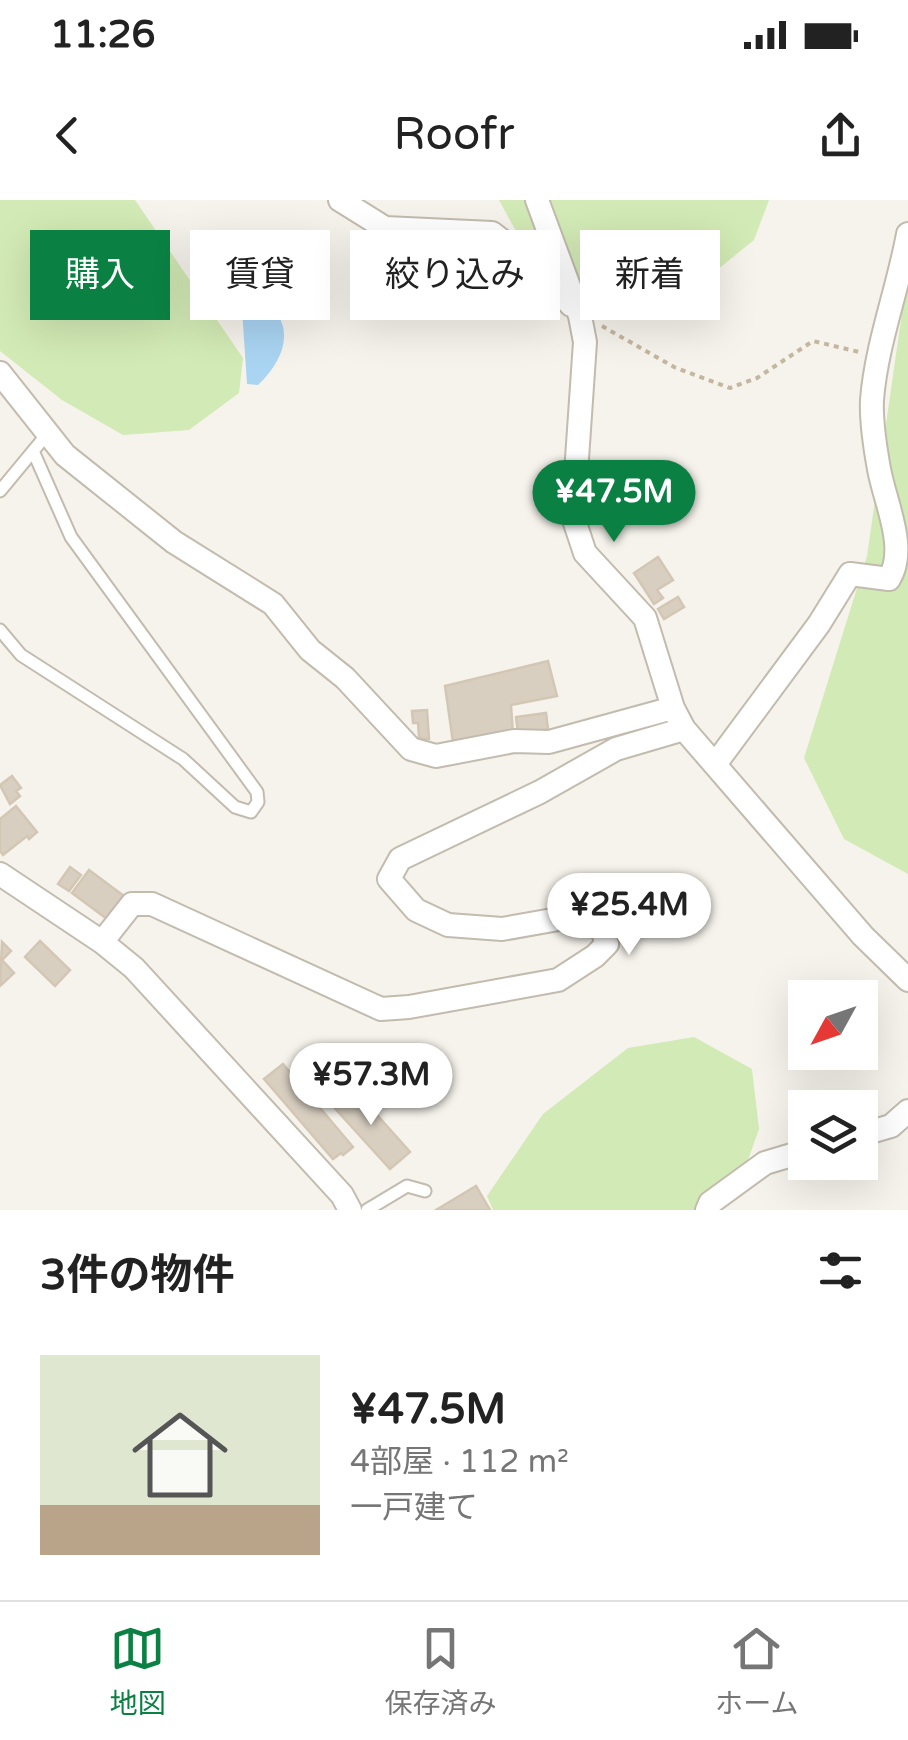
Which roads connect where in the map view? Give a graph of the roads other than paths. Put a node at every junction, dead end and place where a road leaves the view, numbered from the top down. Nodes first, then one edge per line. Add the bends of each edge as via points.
1 (340, 200) edge
2 (537, 200) edge
3 (908, 234) edge
4 (580, 316) joint
5 (581, 320) edge
6 (0, 373) edge
7 (40, 442) junction
8 (0, 491) edge
9 (0, 630) edge
10 (678, 718) junction
11 (716, 763) junction
12 (0, 874) edge
13 (102, 942) junction
14 (908, 980) edge
15 (908, 1111) edge
16 (878, 1130) edge
17 (788, 1156) edge
18 (425, 1190) dead end
19 (345, 1205) edge
20 (367, 1210) edge
21 (707, 1210) edge

1 - 4 street via 385,228 492,234 540,270
2 - 4 street
3 - 11 street via 872,404 879,469 899,546 897,568 889,579 850,574
5 - 10 street via 585,342 573,518 584,553 646,618
6 - 7 street
7 - 8 lane
7 - 9 lane via 71,537 258,802 251,812 235,807 184,759 21,655
7 - 10 street via 65,454 174,542 274,604 310,650 412,749 436,756
10 - 11 street
10 - 13 street via 400,860 389,880 416,910 448,926 502,929 581,915 600,924 607,944 558,980 381,1009 152,904 132,904
11 - 14 street
12 - 13 street
13 - 19 street via 134,968
15 - 16 street
17 - 21 street via 765,1162
18 - 20 lane via 407,1186

